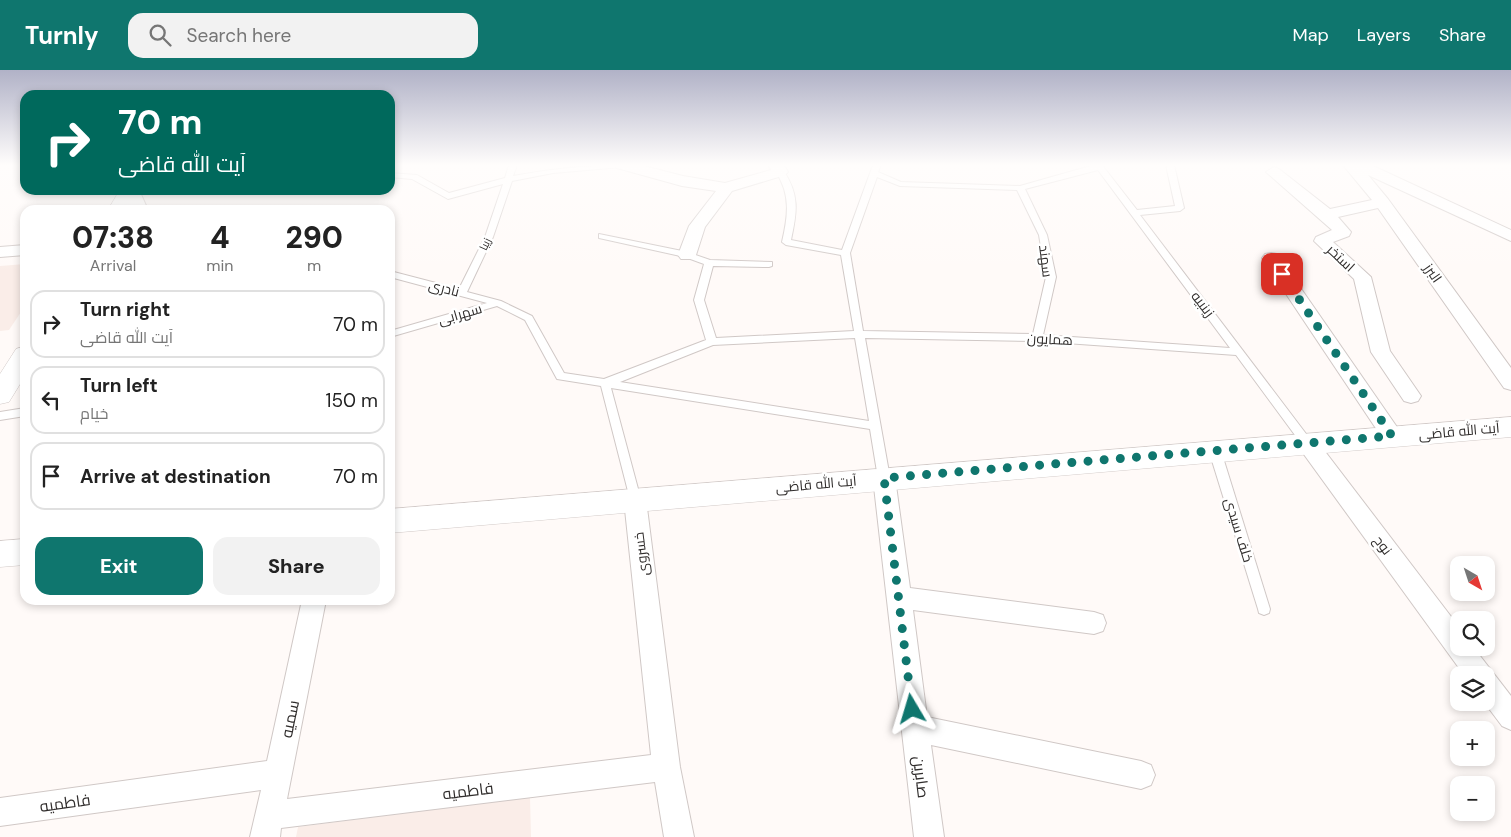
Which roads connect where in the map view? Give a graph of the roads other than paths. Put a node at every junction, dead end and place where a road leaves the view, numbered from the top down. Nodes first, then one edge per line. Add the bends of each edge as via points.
1 (502, 201) edge
2 (717, 201) edge
3 (793, 201) edge
4 (864, 201) edge
5 (1026, 201) edge
6 (1126, 201) edge
7 (1178, 201) edge
8 (1309, 201) edge
9 (1435, 201) edge
10 (1382, 202) joint
11 (1135, 213) junction
12 (1326, 215) junction
13 (602, 236) dead end
14 (1511, 236) edge
15 (20, 250) edge
16 (0, 252) edge
17 (845, 253) junction
18 (687, 255) junction
19 (1271, 258) dead end
20 (709, 263) junction
21 (769, 264) dead end
22 (395, 275) edge
23 (462, 292) junction
24 (498, 304) junction
25 (395, 333) edge
26 (860, 334) junction
27 (1037, 338) junction
28 (712, 342) junction
29 (1239, 352) junction
30 (20, 363) edge
31 (605, 383) junction
32 (1511, 383) edge
33 (0, 395) edge
34 (1411, 396) dead end
35 (20, 413) edge
36 (0, 416) edge
37 (875, 426) junction
38 (1508, 430) edge
39 (1392, 436) junction
40 (1307, 443) junction
41 (1215, 451) junction
42 (884, 478) junction
43 (635, 500) junction
44 (395, 521) edge
45 (20, 552) edge
46 (0, 554) edge
47 (898, 597) junction
48 (313, 605) edge
49 (1264, 608) dead end
50 (1094, 623) dead end
51 (1450, 635) edge
52 (1495, 696) edge
53 (1511, 717) edge
54 (915, 728) junction
55 (666, 768) junction
56 (279, 773) junction
57 (1142, 774) dead end
58 (0, 812) edge
59 (268, 826) edge
60 (679, 837) edge
61 (929, 837) edge

1 - 23 lane, زیبا via 489,237
2 - 18 street via 698,226
3 - 17 lane via 786,242
4 - 17 lane
5 - 27 lane, سهند via 1043,234 1051,277
6 - 11 lane, زینبیه
7 - 11 lane via 1180,208
8 - 12 street
9 - 14 street
10 - 12 street
10 - 32 street, البرز
11 - 29 lane, زینبیه
12 - 34 street, استخر via 1343,232 1322,241 1362,278 1381,352
13 - 18 lane
15 - 16 street
17 - 26 lane
18 - 20 lane
19 - 39 street
20 - 21 lane
20 - 28 lane via 699,300
22 - 23 lane, نادری
23 - 24 lane, نادری
24 - 25 lane, سهرابی
24 - 31 lane, سهرابی via 528,318 561,376
26 - 27 lane, همایون
26 - 28 lane, همایون
26 - 37 lane
27 - 29 lane, همایون
28 - 31 lane, همایون
29 - 40 lane, زینبیه
30 - 33 main road
31 - 37 lane
31 - 43 lane, خسروی
35 - 36 lane
37 - 42 lane
38 - 39 main road, آیت الله قاضی
39 - 40 main road, آیت الله قاضی
40 - 41 main road, آیت الله قاضی
40 - 51 street, نوح
41 - 42 main road, آیت الله قاضی
41 - 49 lane, خلف سیدی
42 - 43 main road, آیت الله قاضی
42 - 47 street, صابرین
43 - 44 main road, آیت الله قاضی
43 - 55 street, خسروی
45 - 46 main road
47 - 50 street
47 - 54 street, صابرین
48 - 56 street, سمیه
52 - 53 street
54 - 57 street
54 - 61 street, صابرین
55 - 59 street, فاطمیه
55 - 60 street, خسروی
56 - 58 street, فاطمیه
56 - 59 street, سمیه

